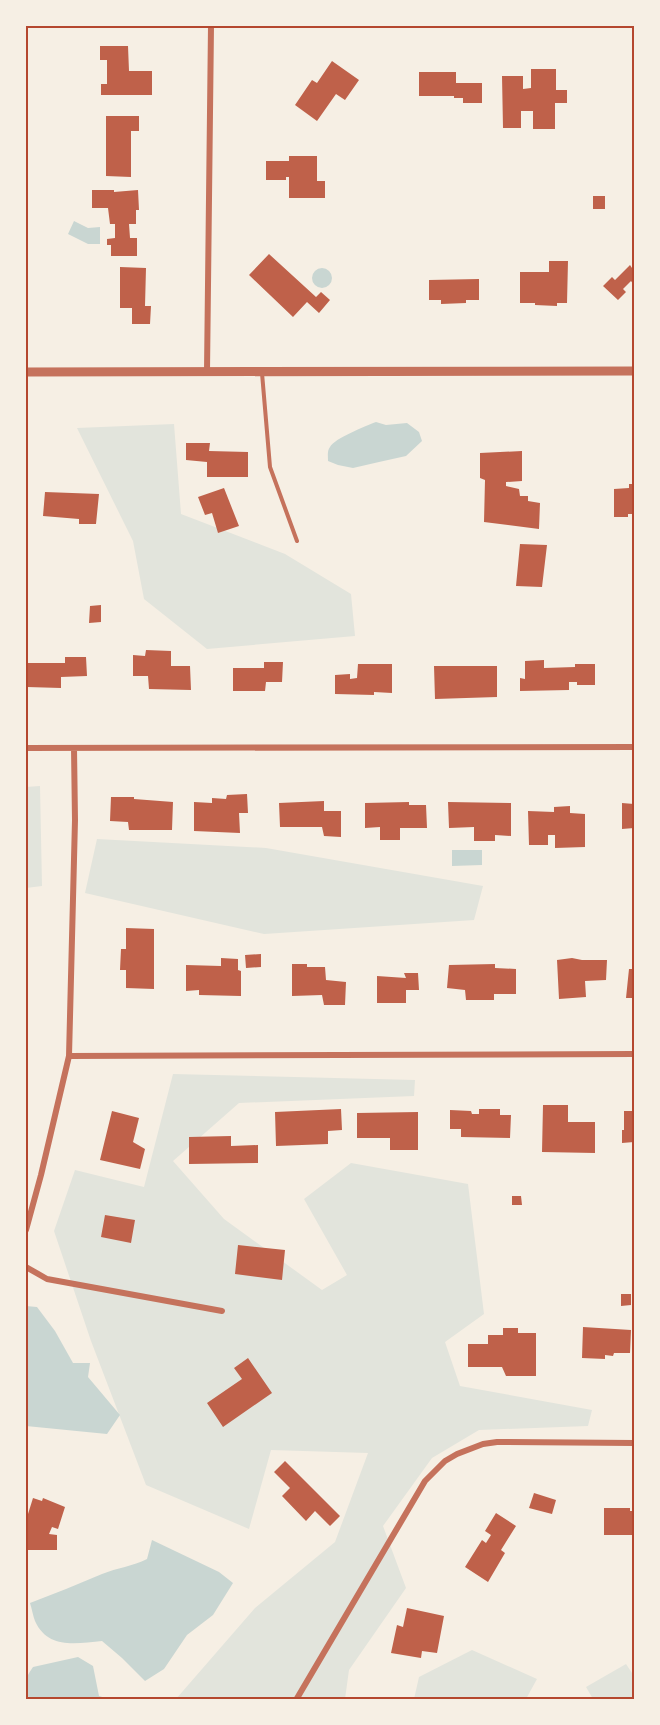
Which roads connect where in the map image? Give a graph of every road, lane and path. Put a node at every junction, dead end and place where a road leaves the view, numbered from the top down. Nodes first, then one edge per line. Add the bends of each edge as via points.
1 (211, 26) edge
2 (207, 371) junction
3 (634, 371) edge
4 (26, 372) edge
5 (262, 372) junction
6 (297, 541) dead end
7 (634, 747) edge
8 (26, 748) edge
9 (74, 748) junction
10 (634, 1054) edge
11 (69, 1056) junction
12 (26, 1230) edge
13 (26, 1267) edge
14 (222, 1311) dead end
15 (634, 1443) edge
16 (296, 1700) edge

1 - 2 street
2 - 4 street
2 - 5 street
3 - 5 street
5 - 6 lane via 270,467
7 - 9 street
8 - 9 street
9 - 11 street
10 - 11 street
11 - 12 street
13 - 14 street via 47,1279
15 - 16 street via 497,1442 470,1448 445,1461 425,1481

